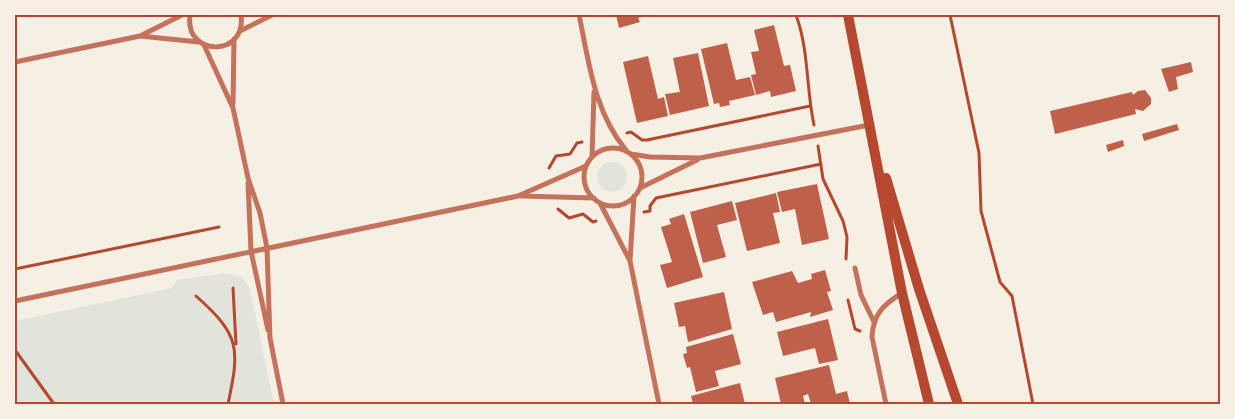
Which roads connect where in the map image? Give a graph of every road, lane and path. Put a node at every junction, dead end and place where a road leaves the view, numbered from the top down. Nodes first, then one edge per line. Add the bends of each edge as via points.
1 (182, 15) edge
2 (190, 15) edge
3 (241, 15) edge
4 (272, 15) edge
5 (579, 15) edge
6 (796, 15) edge
7 (848, 15) edge
8 (950, 15) edge
9 (240, 31) junction
10 (140, 36) junction
11 (234, 40) junction
12 (202, 43) junction
13 (15, 62) edge
14 (594, 89) junction
15 (810, 106) junction
16 (233, 108) junction
17 (870, 124) junction
18 (615, 136) junction
19 (816, 136) junction
20 (593, 140) junction
21 (629, 153) junction
22 (556, 156) dead end
23 (592, 157) junction
24 (700, 158) junction
25 (822, 164) junction
26 (586, 166) junction
27 (248, 178) junction
28 (640, 188) junction
29 (518, 196) junction
30 (634, 196) junction
31 (594, 198) junction
32 (600, 203) junction
33 (633, 214) junction
34 (569, 218) dead end
35 (610, 218) junction
36 (219, 227) dead end
37 (267, 248) junction
38 (251, 252) junction
39 (630, 261) junction
40 (845, 267) dead end
41 (855, 268) dead end
42 (15, 269) edge
43 (233, 288) dead end
44 (902, 293) junction
45 (196, 296) dead end
46 (848, 297) dead end
47 (15, 302) edge
48 (874, 322) junction
49 (872, 337) junction
50 (270, 339) junction
51 (236, 347) junction
52 (15, 350) edge
53 (54, 404) edge
54 (228, 404) edge
55 (283, 404) edge
56 (659, 404) edge
57 (886, 404) edge
58 (929, 404) edge
59 (958, 404) edge
60 (1032, 404) edge

1 - 10 street
2 - 12 street via 191,30
3 - 9 street
4 - 9 street
5 - 14 street
6 - 15 path via 806,53
7 - 17 main road
8 - 60 path via 978,153 981,211 1000,282 1012,296
9 - 11 street
10 - 12 street
10 - 13 street
11 - 12 street via 223,46
11 - 16 street
12 - 16 street
14 - 18 street
14 - 20 street
15 - 18 path via 646,140 631,132
15 - 19 path
16 - 27 street
17 - 19 street
17 - 44 main road
17 - 59 main road via 919,289
18 - 21 street
19 - 24 street
19 - 25 path
20 - 22 path via 578,143 570,154
20 - 23 street
21 - 23 street via 612,148
21 - 24 street via 650,157
21 - 28 street via 640,166
23 - 26 street
24 - 28 street
25 - 33 path via 656,198 650,211
25 - 40 path via 823,179 847,237
26 - 29 street
26 - 31 street via 586,187
27 - 37 street
27 - 38 street
28 - 30 street
29 - 31 street
29 - 37 street
30 - 32 street via 622,204
30 - 33 street
31 - 32 street
32 - 35 street
33 - 39 street
34 - 35 path via 583,214 593,222
35 - 39 street
36 - 42 path
37 - 38 street
37 - 50 street
38 - 47 street
38 - 50 street
39 - 56 street
41 - 48 street via 861,295
43 - 51 path
44 - 48 street via 880,309
44 - 58 main road
45 - 51 path via 220,318
46 - 49 path via 855,329
48 - 49 street
49 - 57 street
50 - 55 street
51 - 54 path
52 - 53 path

